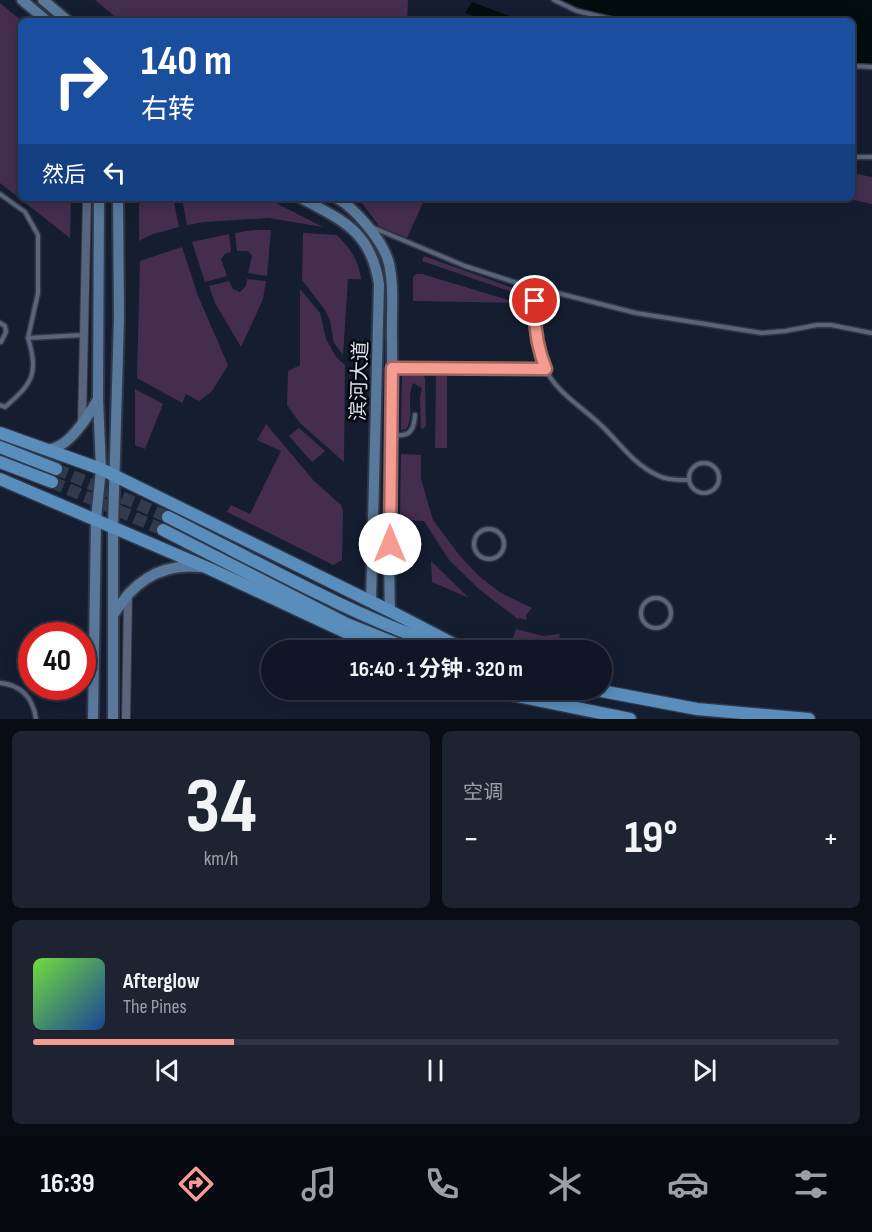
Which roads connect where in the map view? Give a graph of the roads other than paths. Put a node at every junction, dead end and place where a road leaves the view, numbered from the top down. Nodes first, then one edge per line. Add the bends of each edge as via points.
1 (22, 0) edge
2 (43, 0) edge
3 (554, 0) edge
4 (43, 18) edge
5 (64, 18) edge
6 (606, 18) edge
7 (855, 66) edge
8 (872, 67) edge
9 (855, 157) edge
10 (872, 157) edge
11 (0, 194) edge
12 (87, 201) edge
13 (99, 201) edge
14 (118, 201) edge
15 (307, 201) edge
16 (343, 201) edge
17 (368, 226) junction
18 (536, 288) junction
19 (0, 323) edge
20 (872, 333) edge
21 (84, 335) junction
22 (28, 338) junction
23 (1, 342) edge
24 (392, 368) junction
25 (546, 369) junction
26 (98, 399) junction
27 (0, 405) edge
28 (415, 415) dead end
29 (82, 423) junction
30 (0, 433) edge
31 (391, 434) junction
32 (0, 447) edge
33 (35, 447) junction
34 (0, 462) edge
35 (56, 469) tunnel mouth
36 (101, 469) junction
37 (115, 476) junction
38 (0, 479) edge
39 (688, 480) junction
40 (52, 482) tunnel mouth
41 (168, 517) tunnel mouth
42 (96, 519) junction
43 (113, 527) junction
44 (163, 531) tunnel mouth
45 (503, 539) joint
46 (210, 568) junction
47 (128, 593) junction
48 (371, 602) junction
49 (671, 608) joint
50 (390, 611) junction
51 (114, 614) junction
52 (363, 640) edge
53 (387, 640) edge
54 (424, 640) edge
55 (446, 640) edge
56 (0, 683) edge
57 (612, 693) edge
58 (536, 700) edge
59 (554, 700) edge
60 (594, 712) junction
61 (36, 719) edge
62 (93, 719) edge
63 (113, 719) edge
64 (126, 719) edge
65 (630, 719) edge
66 (808, 719) edge

1 - 4 main road
2 - 5 main road
3 - 6 lane
7 - 8 lane
9 - 10 lane
11 - 22 lane via 25,212 38,235 38,293
12 - 21 street
13 - 26 main road
14 - 37 main road
15 - 48 main road, 滨河大道 via 340,218 355,231 376,264 379,285
16 - 17 main road, 滨河大道
17 - 18 lane via 465,266
17 - 24 main road, 滨河大道 via 388,260
18 - 20 lane via 636,313 729,329 762,333 831,325
18 - 25 lane via 534,314
19 - 23 lane via 6,332
21 - 22 lane
21 - 29 street
22 - 27 lane via 35,359 31,380 5,407
24 - 25 lane
24 - 31 main road, 滨河大道
25 - 39 lane via 570,400 604,428 634,461 658,476
26 - 29 main road
26 - 36 main road
28 - 31 lane via 410,433
29 - 33 main road via 57,447
30 - 33 main road
31 - 50 main road, 滨河大道
32 - 35 main road
33 - 36 main road
34 - 40 main road
36 - 37 main road
36 - 42 main road
37 - 43 main road
37 - 48 main road
38 - 42 main road
39 - 39 lane via 693,489 707,493 716,488 719,478 712,465 702,463 693,467
41 - 54 main road via 344,606
42 - 43 main road
42 - 62 main road
43 - 46 main road
43 - 51 main road
44 - 53 main road via 347,624
45 - 45 lane via 497,531 487,529 475,536 473,546 482,558 492,559 503,550
46 - 47 main road via 185,566 167,570 149,576
46 - 52 main road
47 - 51 main road
47 - 64 street
48 - 50 main road
49 - 49 lane via 660,598 650,599 643,606 642,620 649,627 659,628 668,623
50 - 55 main road
51 - 63 main road
56 - 61 lane via 24,691 34,706
57 - 66 main road via 697,709
58 - 60 main road
59 - 60 main road
60 - 65 main road

